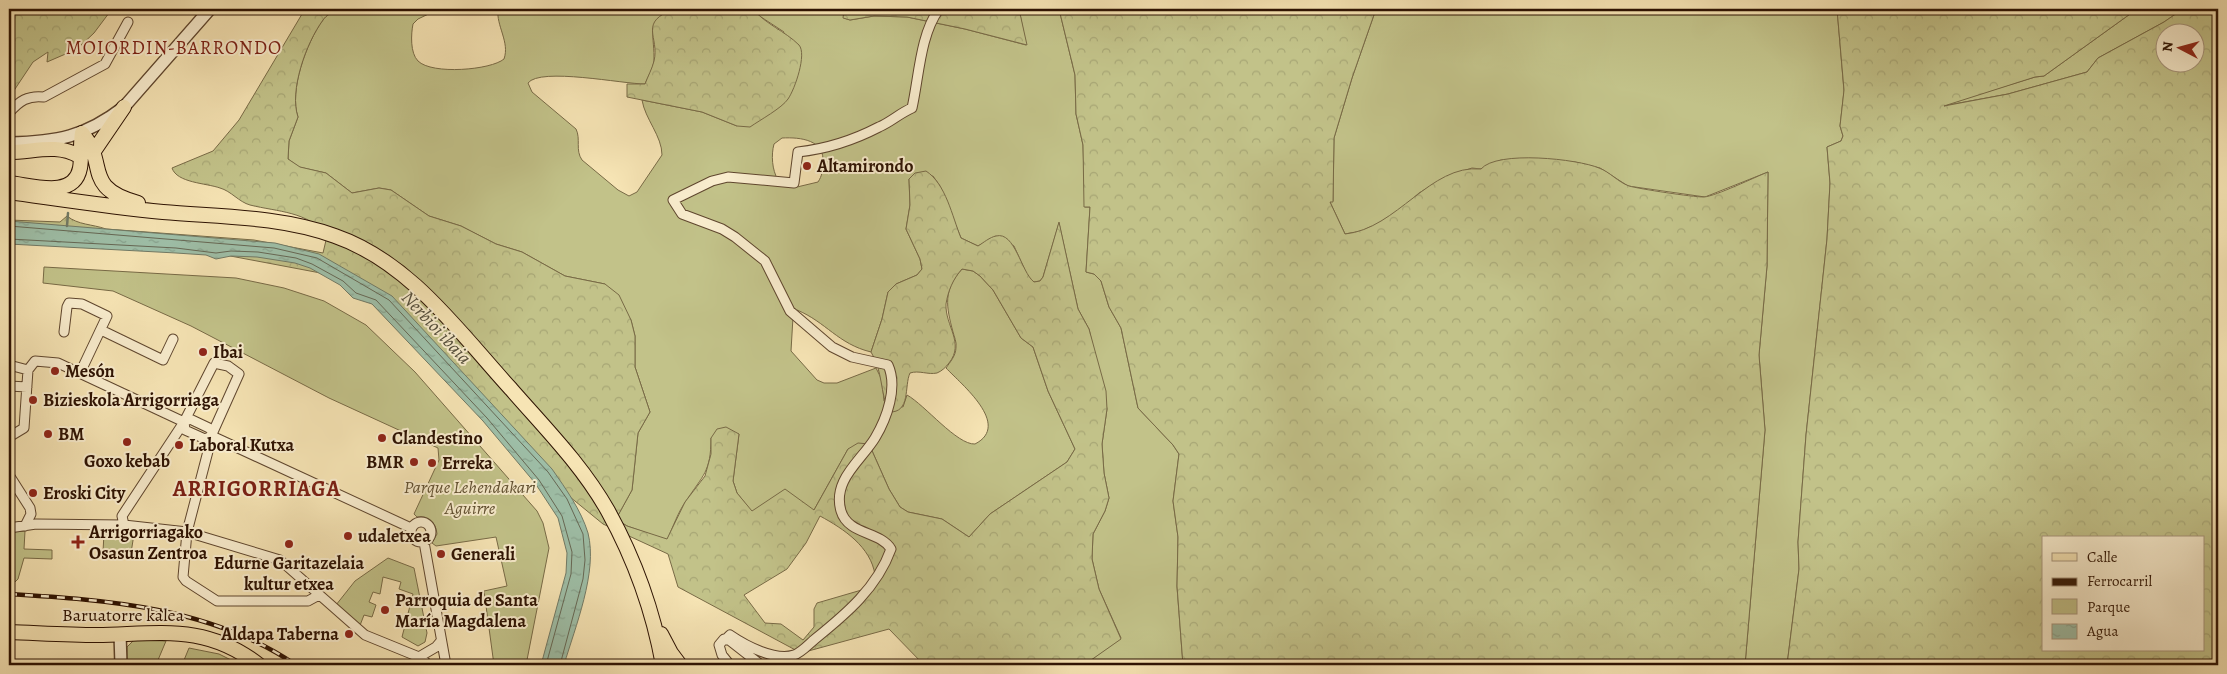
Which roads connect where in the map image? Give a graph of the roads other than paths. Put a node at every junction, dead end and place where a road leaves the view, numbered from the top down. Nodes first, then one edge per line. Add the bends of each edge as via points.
1 (210, 9) edge
2 (939, 9) edge
3 (128, 22) dead end
4 (124, 107) junction
5 (9, 112) edge
6 (82, 133) junction
7 (9, 143) edge
8 (94, 151) junction
9 (9, 152) edge
10 (79, 156) junction
11 (9, 182) edge
12 (9, 192) edge
13 (210, 215) junction
14 (101, 330) junction
15 (64, 332) dead end
16 (173, 339) dead end
17 (9, 365) edge
18 (28, 370) junction
19 (80, 373) junction
20 (9, 386) edge
21 (26, 387) junction
22 (184, 422) junction
23 (212, 434) junction
24 (9, 437) edge
25 (9, 475) edge
26 (25, 526) junction
27 (124, 526) junction
28 (9, 528) edge
29 (411, 528) junction
30 (187, 532) junction
31 (424, 542) junction
32 (319, 595) junction
33 (651, 613) junction
34 (9, 632) edge
35 (120, 634) junction
36 (726, 639) junction
37 (441, 640) junction
38 (419, 657) junction
39 (444, 663) edge
40 (121, 665) edge
41 (259, 665) edge
42 (429, 665) edge
43 (662, 665) edge
44 (680, 665) edge
45 (730, 665) edge
46 (761, 665) edge

1 - 4 street
2 - 36 street via 926,38 912,108 844,142 798,152 794,183 728,177 673,200 682,214 722,229 766,261 790,311 832,347 852,357 888,365 892,375 888,408 875,438 850,469 840,498 841,512 851,526 887,542 891,549 884,567 852,608 796,655 781,657 742,643 730,635
3 - 5 street via 105,64 44,97 32,95 25,98
4 - 6 street
4 - 8 main road
6 - 7 street via 29,143
6 - 8 main road
6 - 10 main road
8 - 13 main road via 98,176 116,196 141,204
9 - 10 main road via 55,147
10 - 11 main road via 76,180 68,186 58,188
12 - 13 main road via 125,208
13 - 33 main road via 288,223 315,230 360,246 407,278 430,299 575,462 621,536
14 - 15 street via 108,316 82,304 69,303
14 - 16 street via 163,360
14 - 19 street
17 - 18 street
18 - 19 street via 35,362 58,362
18 - 21 street
19 - 22 street
20 - 21 street
21 - 24 street via 24,428
22 - 23 street via 190,419 210,428
22 - 23 street via 214,363 228,366 239,374
22 - 27 street via 122,516
23 - 29 street
23 - 30 street
25 - 26 street via 30,508 31,514
26 - 27 street
26 - 28 street
27 - 30 street
29 - 31 street via 413,538
29 - 31 street via 420,522 428,525 431,536
30 - 32 street via 280,560
30 - 32 street via 182,572 186,581 217,601 308,601
31 - 37 street
32 - 38 street via 365,635
33 - 43 main road
33 - 44 main road
34 - 35 main road, Baruatorre kalea
35 - 40 street
35 - 41 main road, Baruatorre kalea via 187,633 225,645
36 - 45 street via 720,642 719,647
36 - 46 street
37 - 38 street via 436,648
37 - 39 street
38 - 42 street

